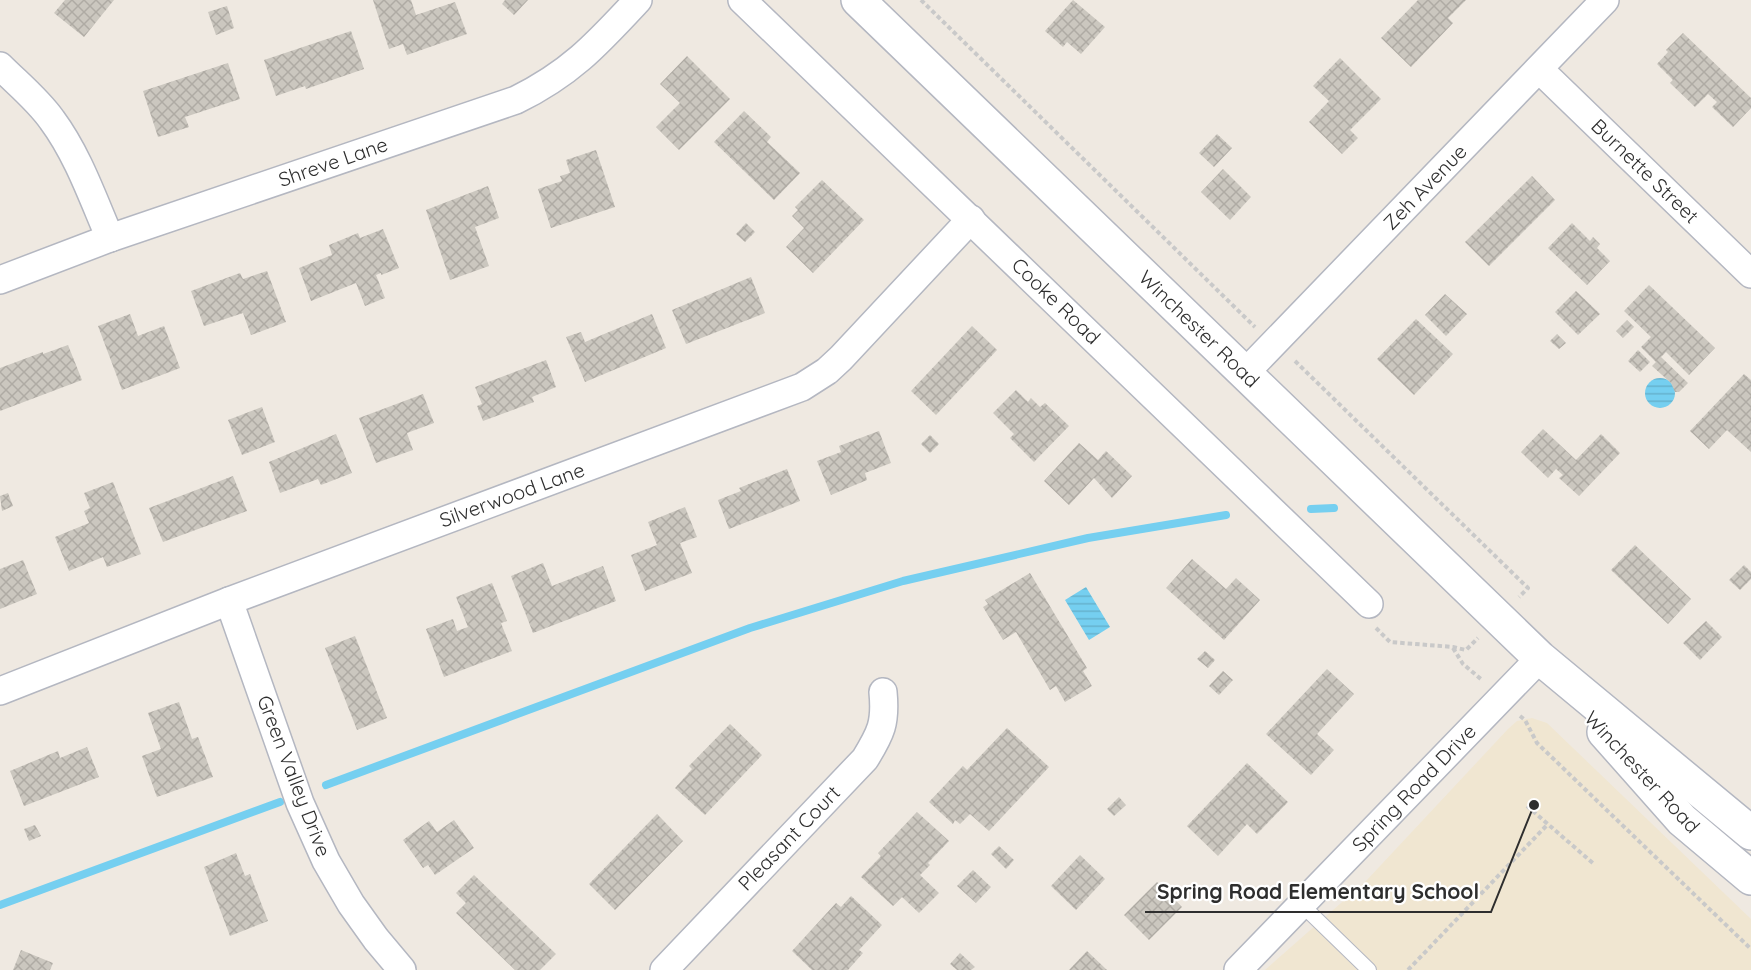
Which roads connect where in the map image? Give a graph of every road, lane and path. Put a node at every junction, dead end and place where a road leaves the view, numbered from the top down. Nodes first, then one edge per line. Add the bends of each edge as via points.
1 (638, 0) edge
2 (742, 0) edge
3 (858, 0) edge
4 (1605, 0) edge
5 (0, 66) edge
6 (1539, 69) junction
7 (971, 219) junction
8 (111, 238) junction
9 (1751, 274) edge
10 (0, 280) edge
11 (1245, 373) junction
12 (229, 601) junction
13 (1369, 604) dead end
14 (1453, 647) dead end
15 (1540, 658) junction
16 (1476, 674) dead end
17 (0, 691) edge
18 (883, 692) dead end
19 (1525, 720) dead end
20 (1527, 806) dead end
21 (1548, 824) junction
22 (1751, 833) edge
23 (1595, 865) dead end
24 (1751, 878) edge
25 (1301, 904) junction
26 (1751, 949) edge
27 (402, 970) edge
28 (664, 970) edge
29 (1238, 970) edge
30 (1369, 970) edge
31 (1408, 970) edge

1 - 8 street, Shreve Lane via 578,62 516,100
2 - 7 street, Cooke Road
3 - 11 main road, Winchester Road
4 - 6 street, Zeh Avenue
5 - 8 street via 53,121 70,148
6 - 9 street, Burnette Street
6 - 11 street, Zeh Avenue
7 - 12 street, Silverwood Lane via 841,358 802,387
7 - 13 street, Cooke Road
8 - 10 street, Shreve Lane
11 - 15 main road, Winchester Road
12 - 17 street, Silverwood Lane
12 - 27 street, Green Valley Drive via 300,803 326,861 351,904
14 - 16 path via 1463,664
15 - 22 main road, Winchester Road
15 - 24 main road, Winchester Road via 1682,820
15 - 25 street, Spring Road Drive
18 - 28 street, Pleasant Court via 885,716 865,759
19 - 26 path via 1538,743
20 - 21 path
21 - 23 path
21 - 31 path
25 - 29 street, Spring Road Drive
25 - 30 lane

